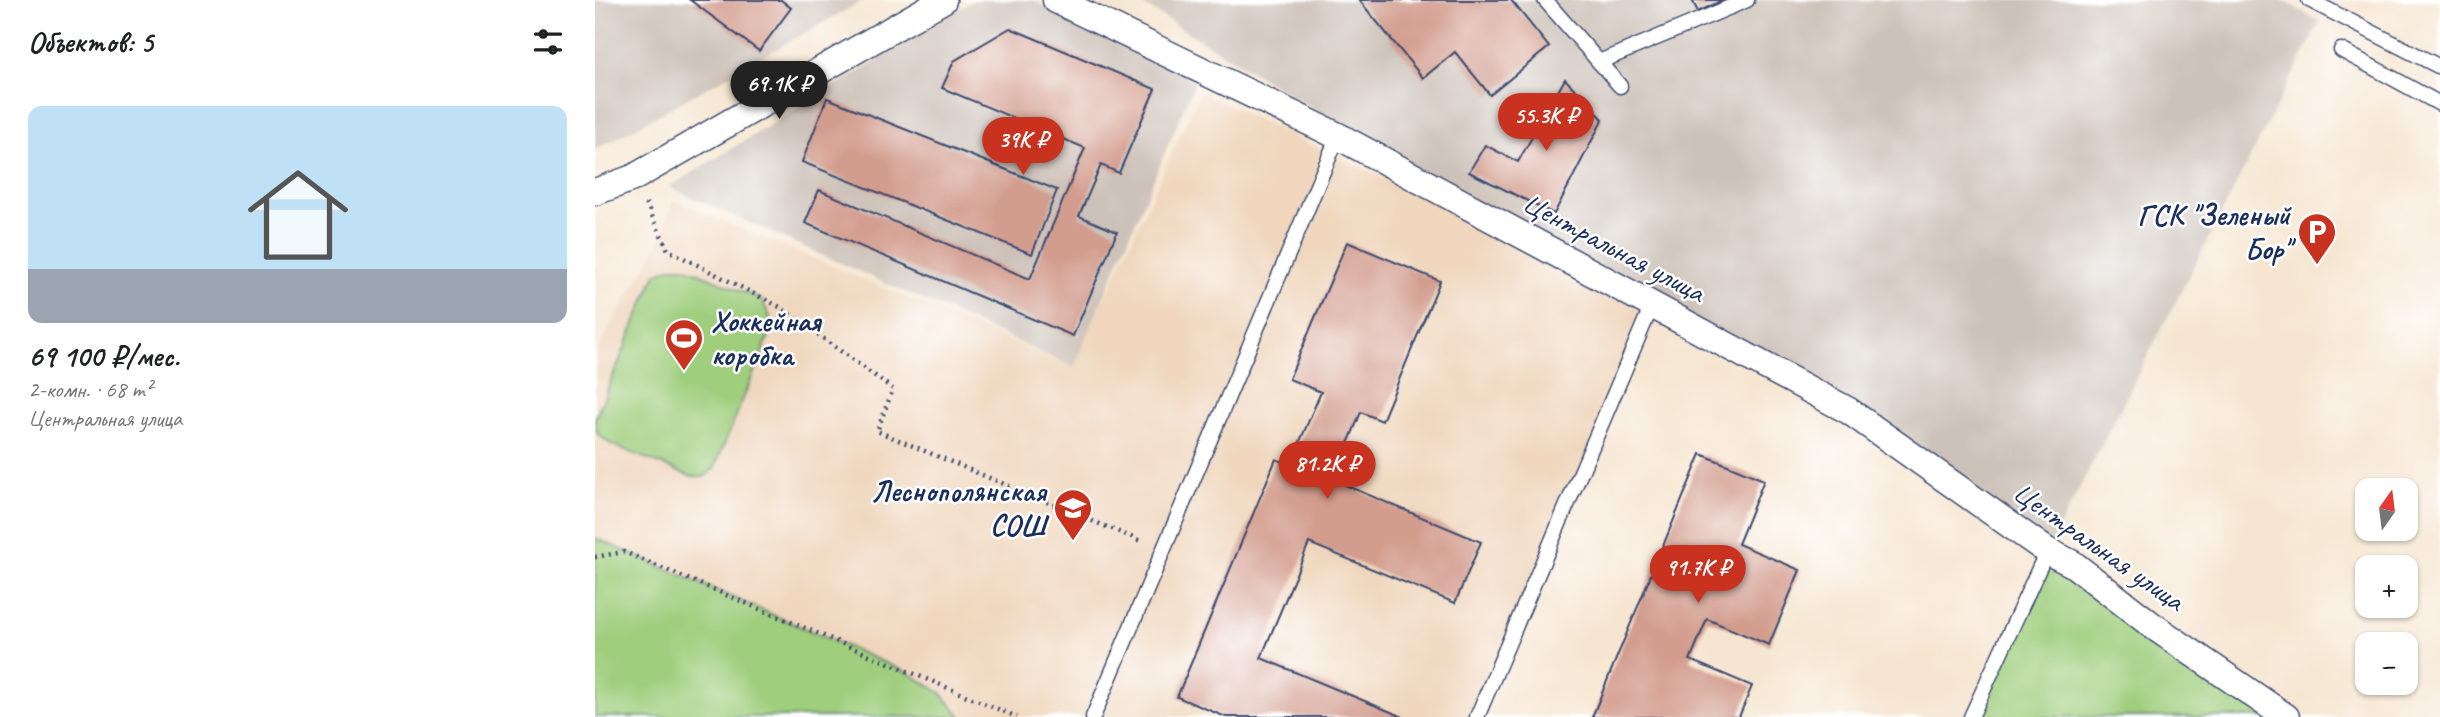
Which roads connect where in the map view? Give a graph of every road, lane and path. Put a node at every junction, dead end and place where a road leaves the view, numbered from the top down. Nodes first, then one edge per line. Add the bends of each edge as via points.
1 (943, 0) edge
2 (1056, 0) edge
3 (1545, 0) edge
4 (1747, 0) edge
5 (2309, 0) edge
6 (2341, 50) dead end
7 (1599, 62) junction
8 (2440, 67) edge
9 (1620, 86) dead end
10 (2440, 104) edge
11 (1338, 136) junction
12 (595, 192) edge
13 (640, 192) dead end
14 (1651, 305) junction
15 (1163, 550) junction
16 (2047, 551) junction
17 (595, 557) edge
18 (1017, 717) edge
19 (1093, 717) edge
20 (1477, 717) edge
21 (1971, 717) edge
22 (2286, 717) edge

1 - 12 street via 633,178
2 - 11 street, Центральная улица
3 - 7 lane
4 - 7 lane
5 - 8 lane
6 - 10 lane
7 - 9 lane
11 - 14 street, Центральная улица
11 - 15 lane
13 - 15 path via 668,250 780,307 893,389 877,431
14 - 16 street, Центральная улица via 1849,411
14 - 20 lane
15 - 19 lane
16 - 21 lane
16 - 22 street, Центральная улица via 2073,564 2153,626
17 - 18 path via 624,552

